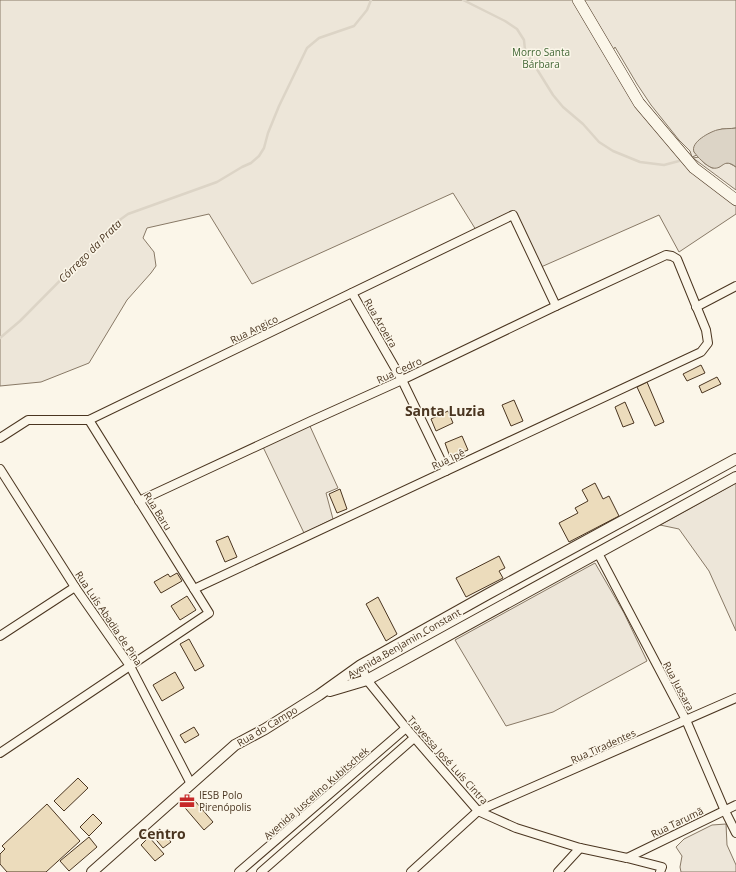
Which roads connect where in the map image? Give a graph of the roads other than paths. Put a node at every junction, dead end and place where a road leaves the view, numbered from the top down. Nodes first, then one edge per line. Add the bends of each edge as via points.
1 (578, 0) edge
2 (736, 200) edge
3 (736, 286) edge
4 (352, 293) junction
5 (556, 306) junction
6 (696, 307) junction
7 (402, 380) junction
8 (89, 420) junction
9 (0, 438) edge
10 (736, 459) edge
11 (0, 469) edge
12 (446, 471) junction
13 (736, 477) edge
14 (139, 501) junction
15 (598, 552) junction
16 (75, 587) junction
17 (194, 589) junction
18 (488, 594) junction
19 (496, 608) junction
20 (0, 636) edge
21 (361, 665) junction
22 (130, 666) junction
23 (367, 680) junction
24 (319, 695) junction
25 (736, 698) edge
26 (686, 720) junction
27 (406, 728) junction
28 (414, 738) junction
29 (0, 753) edge
30 (191, 784) junction
31 (736, 805) edge
32 (478, 811) junction
33 (725, 811) junction
34 (305, 815) junction
35 (314, 826) junction
36 (736, 833) edge
37 (580, 848) junction
38 (627, 858) junction
39 (249, 863) junction
40 (661, 870) edge
41 (92, 872) edge
42 (239, 872) edge
43 (258, 872) edge
44 (261, 872) edge
45 (411, 872) edge
46 (558, 872) edge

1 - 2 main road via 639,103 694,168
3 - 6 street
4 - 5 street, Rua Angico via 513,215
4 - 7 street, Rua Aroeira
4 - 8 street, Rua Angico
5 - 6 street, Rua Cedro via 666,255 676,259
5 - 7 street, Rua Cedro
6 - 12 street, Rua Ipê via 706,330 708,343 701,352
7 - 12 street, Rua Aroeira
7 - 14 street, Rua Cedro
8 - 9 street, Rua Angico via 28,420
8 - 14 street, Rua Baru
10 - 18 street, Avenida Benjamin Constant
11 - 16 street, Rua Luís Abadia de Pina
12 - 17 street, Rua Ipê
13 - 15 street, Avenida Benjamin Constant
14 - 17 street, Rua Baru
15 - 19 street, Avenida Benjamin Constant
15 - 26 street, Rua Jussara
16 - 20 street
16 - 22 street, Rua Luís Abadia de Pina
17 - 22 street, Rua Baru via 209,613
18 - 19 street
18 - 21 street, Avenida Benjamin Constant
19 - 23 street, Avenida Benjamin Constant
21 - 23 street, Travessa José Luís Cintra
21 - 24 street, Avenida Benjamin Constant
22 - 29 street
22 - 30 street, Rua Luís Abadia de Pina
23 - 24 street, Avenida Benjamin Constant
23 - 27 street, Travessa José Luís Cintra
24 - 30 street, Rua do Campo via 235,745
25 - 26 street, Rua Tiradentes
26 - 32 street, Rua Tiradentes
26 - 33 street, Rua Jussara
27 - 28 street, Travessa José Luís Cintra
27 - 34 street, Avenida Juscelino Kubitschek
28 - 32 street, Travessa José Luís Cintra
28 - 35 street
30 - 41 street, Rua do Campo
31 - 33 street, Rua Tarumã
32 - 37 street, Travessa José Luís Cintra via 516,828
32 - 45 street, Rua Tiradentes
33 - 36 street, Rua Jussara
33 - 38 street, Rua Tarumã
34 - 35 street
34 - 39 street, Avenida Juscelino Kubitschek
35 - 44 street
37 - 38 street, Travessa José Luís Cintra
37 - 46 street
38 - 40 street, Travessa José Luís Cintra
39 - 42 street, Avenida Juscelino Kubitschek
39 - 43 street

